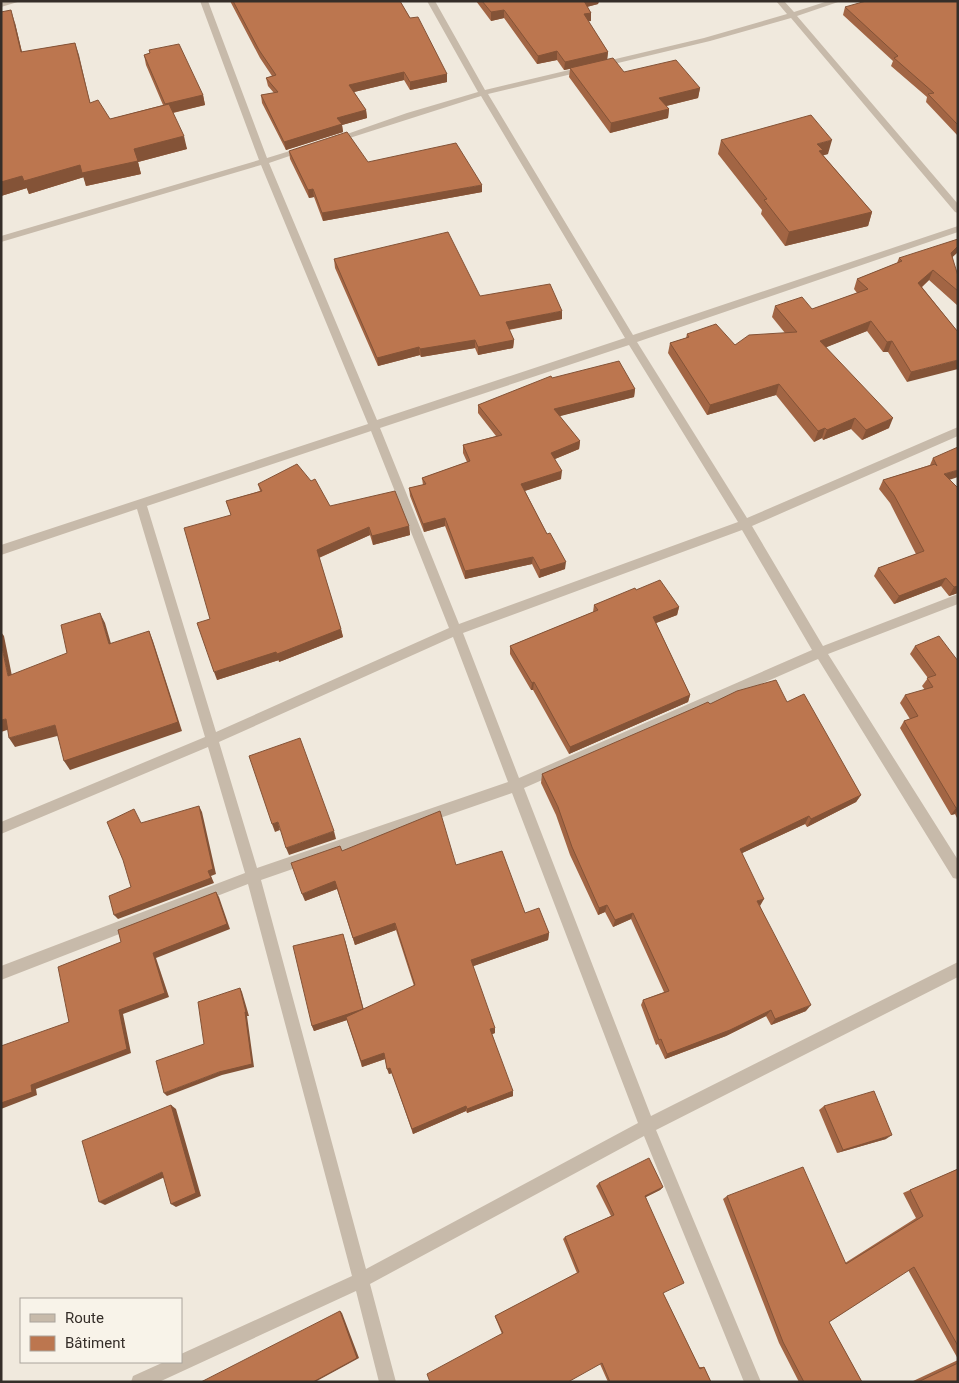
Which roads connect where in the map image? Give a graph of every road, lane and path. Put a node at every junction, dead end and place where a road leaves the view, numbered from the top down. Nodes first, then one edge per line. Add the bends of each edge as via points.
1 (17, 1) edge
2 (204, 1) edge
3 (431, 1) edge
4 (780, 1) edge
5 (837, 1) edge
6 (1, 5) edge
7 (793, 16) junction
8 (483, 93) junction
9 (321, 144) edge
10 (312, 147) edge
11 (264, 162) junction
12 (958, 210) edge
13 (958, 229) edge
14 (1, 239) edge
15 (631, 340) junction
16 (374, 425) junction
17 (958, 431) edge
18 (141, 504) junction
19 (745, 524) junction
20 (1, 550) edge
21 (958, 599) edge
22 (456, 630) junction
23 (820, 652) junction
24 (213, 739) junction
25 (515, 786) junction
26 (1, 828) edge
27 (958, 873) edge
28 (253, 876) junction
29 (958, 968) edge
30 (1, 973) edge
31 (647, 1126) junction
32 (362, 1280) junction
33 (182, 1362) edge
34 (180, 1363) edge
35 (138, 1382) edge
36 (388, 1382) edge
37 (753, 1382) edge

1 - 6 street
2 - 11 street
3 - 8 street
4 - 7 street
5 - 7 street
7 - 8 street
7 - 12 street
8 - 9 street
8 - 15 street
10 - 11 street
11 - 14 street
11 - 16 street
13 - 15 street
15 - 16 street
15 - 19 street
16 - 18 street
16 - 22 street
17 - 19 street
18 - 20 street
18 - 24 street
19 - 22 street
19 - 23 street
21 - 23 street
22 - 24 street
22 - 25 street
23 - 25 street
23 - 27 street
24 - 26 street
24 - 28 street
25 - 28 street
25 - 31 street
28 - 30 street
28 - 32 street
29 - 31 street
31 - 32 street
31 - 37 street
32 - 33 street
32 - 36 street
34 - 35 street

